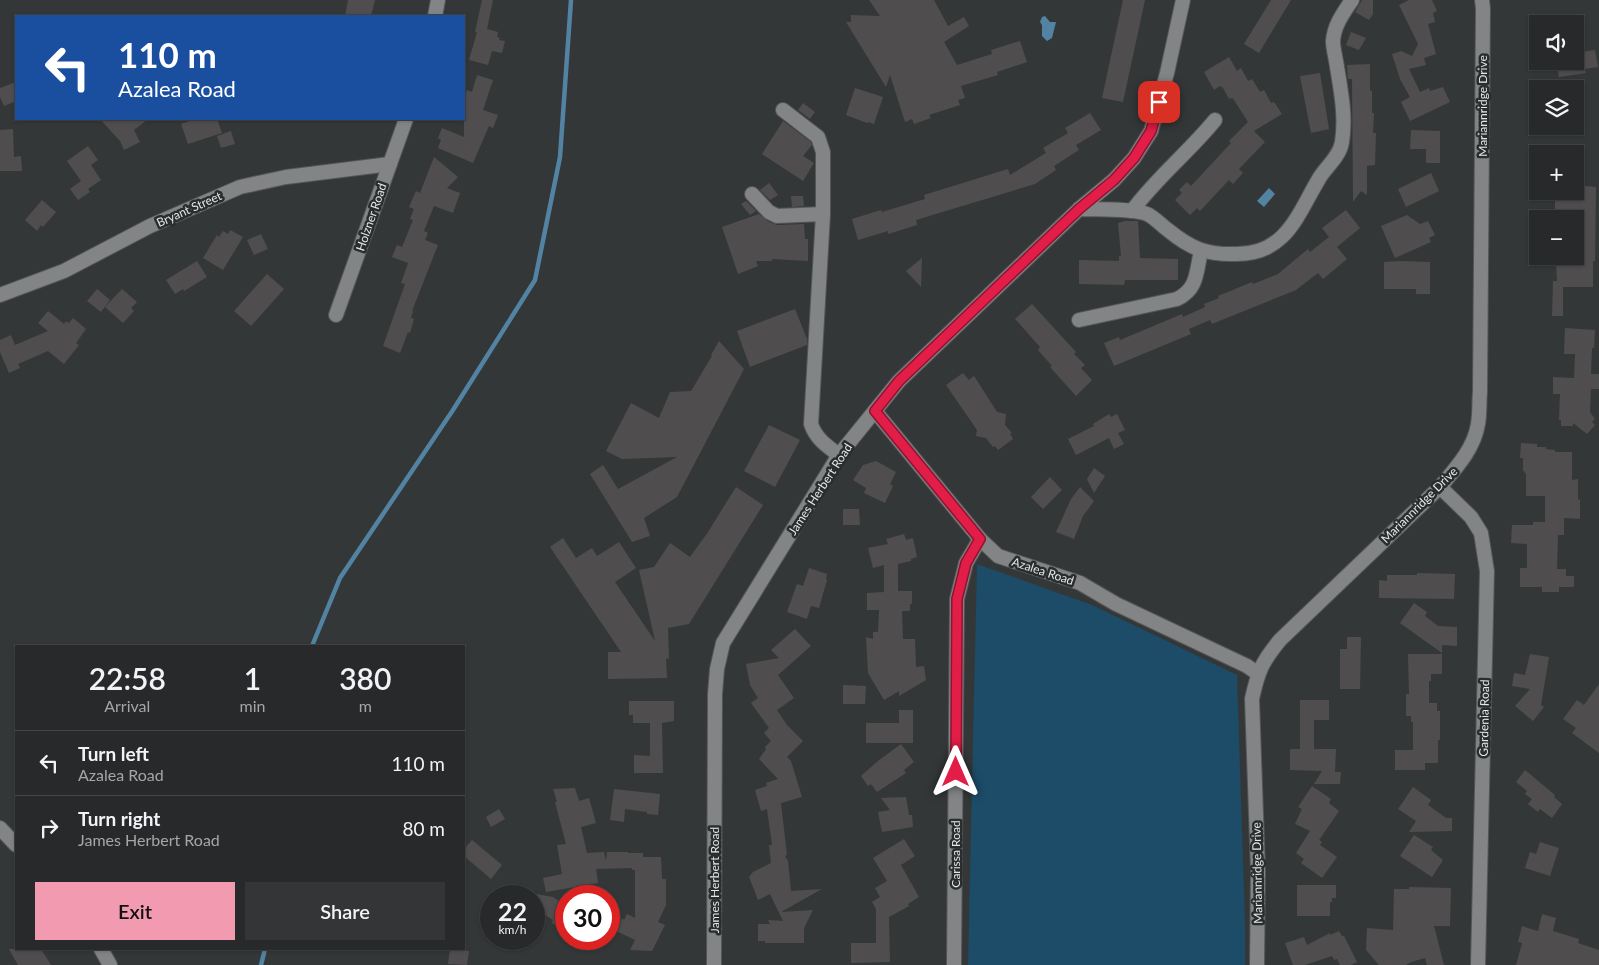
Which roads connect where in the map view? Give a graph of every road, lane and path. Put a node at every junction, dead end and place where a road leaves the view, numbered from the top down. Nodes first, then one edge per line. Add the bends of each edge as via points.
1 (438, 0) edge
2 (1183, 0) edge
3 (1352, 0) edge
4 (1482, 0) edge
5 (435, 15) edge
6 (783, 110) dead end
7 (406, 120) edge
8 (1215, 120) dead end
9 (390, 164) junction
10 (752, 194) dead end
11 (1079, 209) junction
12 (1132, 211) junction
13 (823, 214) junction
14 (1201, 251) junction
15 (0, 295) edge
16 (336, 316) dead end
17 (1079, 320) dead end
18 (875, 411) junction
19 (840, 455) junction
20 (1440, 487) junction
21 (980, 539) junction
22 (1257, 673) junction
23 (0, 828) edge
24 (15, 844) edge
25 (102, 950) edge
26 (110, 965) edge
27 (714, 965) edge
28 (954, 965) edge
29 (1257, 965) edge
30 (1478, 965) edge

1 - 5 street
2 - 11 street, James Herbert Road via 1151,131 1134,158 1114,180
3 - 14 street via 1338,21 1333,41 1344,126 1342,145 1333,161 1284,237 1276,243 1239,254
4 - 20 street, Mariannridge Drive via 1478,424 1463,459
6 - 13 street via 813,132 821,144
7 - 9 street, Holzner Road
8 - 12 street
9 - 15 street, Bryant Street via 286,177 240,187 150,226 64,270
9 - 16 street, Holzner Road
10 - 13 street via 777,216
11 - 12 street
11 - 18 street, James Herbert Road via 899,381
12 - 14 street via 1148,215
13 - 19 street via 810,424 819,439
14 - 17 street via 1194,285 1187,294 1177,299
18 - 19 street, James Herbert Road
18 - 21 street, Azalea Road
19 - 27 street, James Herbert Road via 723,643 716,694
20 - 22 street, Mariannridge Drive via 1280,640
20 - 30 street, Gardenia Road via 1471,517 1481,533 1487,571
21 - 22 street, Azalea Road via 998,556 1080,583
21 - 28 street, Carissa Road via 966,563 957,599
22 - 29 street, Mariannridge Drive via 1252,699 1258,872
23 - 24 street
25 - 26 street

